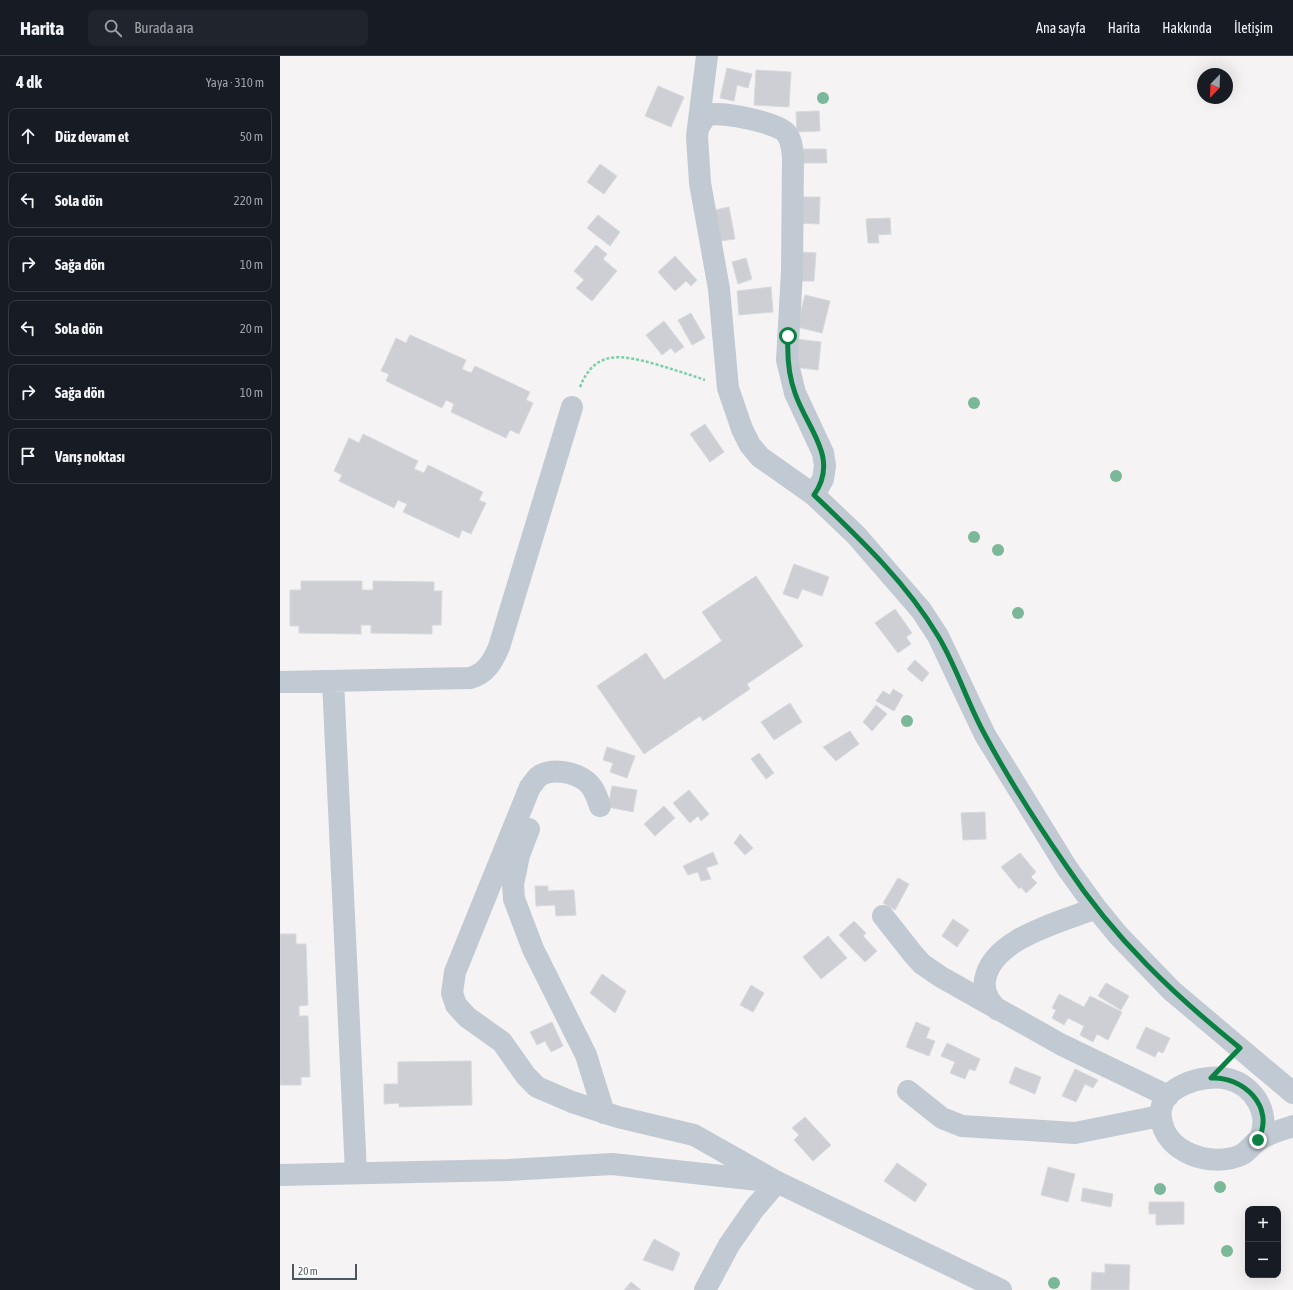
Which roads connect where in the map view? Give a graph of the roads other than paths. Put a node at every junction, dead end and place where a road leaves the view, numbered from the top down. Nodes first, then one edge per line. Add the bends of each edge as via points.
1 (707, 56) edge
2 (701, 97) junction
3 (719, 114) junction
4 (698, 129) junction
5 (572, 407) road end
6 (814, 495) junction
7 (333, 681) junction
8 (280, 682) edge
9 (600, 806) dead end
10 (536, 811) dead end
11 (1096, 908) junction
12 (882, 916) dead end
13 (986, 976) junction
14 (954, 986) junction
15 (1002, 1013) junction
16 (1240, 1048) junction
17 (1211, 1078) junction
18 (908, 1091) dead end
19 (1293, 1093) edge
20 (1168, 1096) junction
21 (604, 1113) junction
22 (1160, 1116) junction
23 (1293, 1126) edge
24 (1258, 1140) junction
25 (356, 1173) junction
26 (280, 1175) edge
27 (777, 1182) junction
28 (705, 1290) edge
29 (1001, 1290) edge

1 - 2 street
2 - 3 street via 704,106
2 - 4 street
3 - 4 street via 704,118
3 - 6 street via 776,126 785,132 790,140 793,157 792,264 787,360 795,394 823,453 823,479
4 - 6 street via 700,183 719,289 728,388 742,429 756,453
5 - 7 street via 499,647 485,671 470,678
6 - 11 street via 856,535 921,610 938,636 985,735 1063,862
7 - 8 street
7 - 25 street
9 - 21 street via 596,793 586,781 574,775 548,772 538,777 530,787 458,965 452,999 460,1011 502,1042 531,1082
10 - 21 street via 519,854 513,884 514,899 533,949 586,1055
11 - 13 street via 1010,944 993,960
11 - 16 street via 1118,935 1172,991
12 - 14 street via 922,964
13 - 14 street via 972,989
13 - 15 street via 984,988 987,997
14 - 15 street
15 - 20 street
16 - 17 street
16 - 19 street
17 - 20 street via 1181,1086
17 - 24 street via 1220,1077 1234,1081 1254,1097 1264,1120 1262,1134
18 - 22 street via 942,1118 962,1126 1075,1133
20 - 22 street via 1162,1105
21 - 27 street via 694,1135
22 - 24 street via 1164,1129 1176,1145 1191,1155 1202,1158 1226,1159 1240,1155
23 - 24 street
25 - 26 street
25 - 27 street via 508,1170 612,1164
27 - 28 street via 729,1245
27 - 29 street

